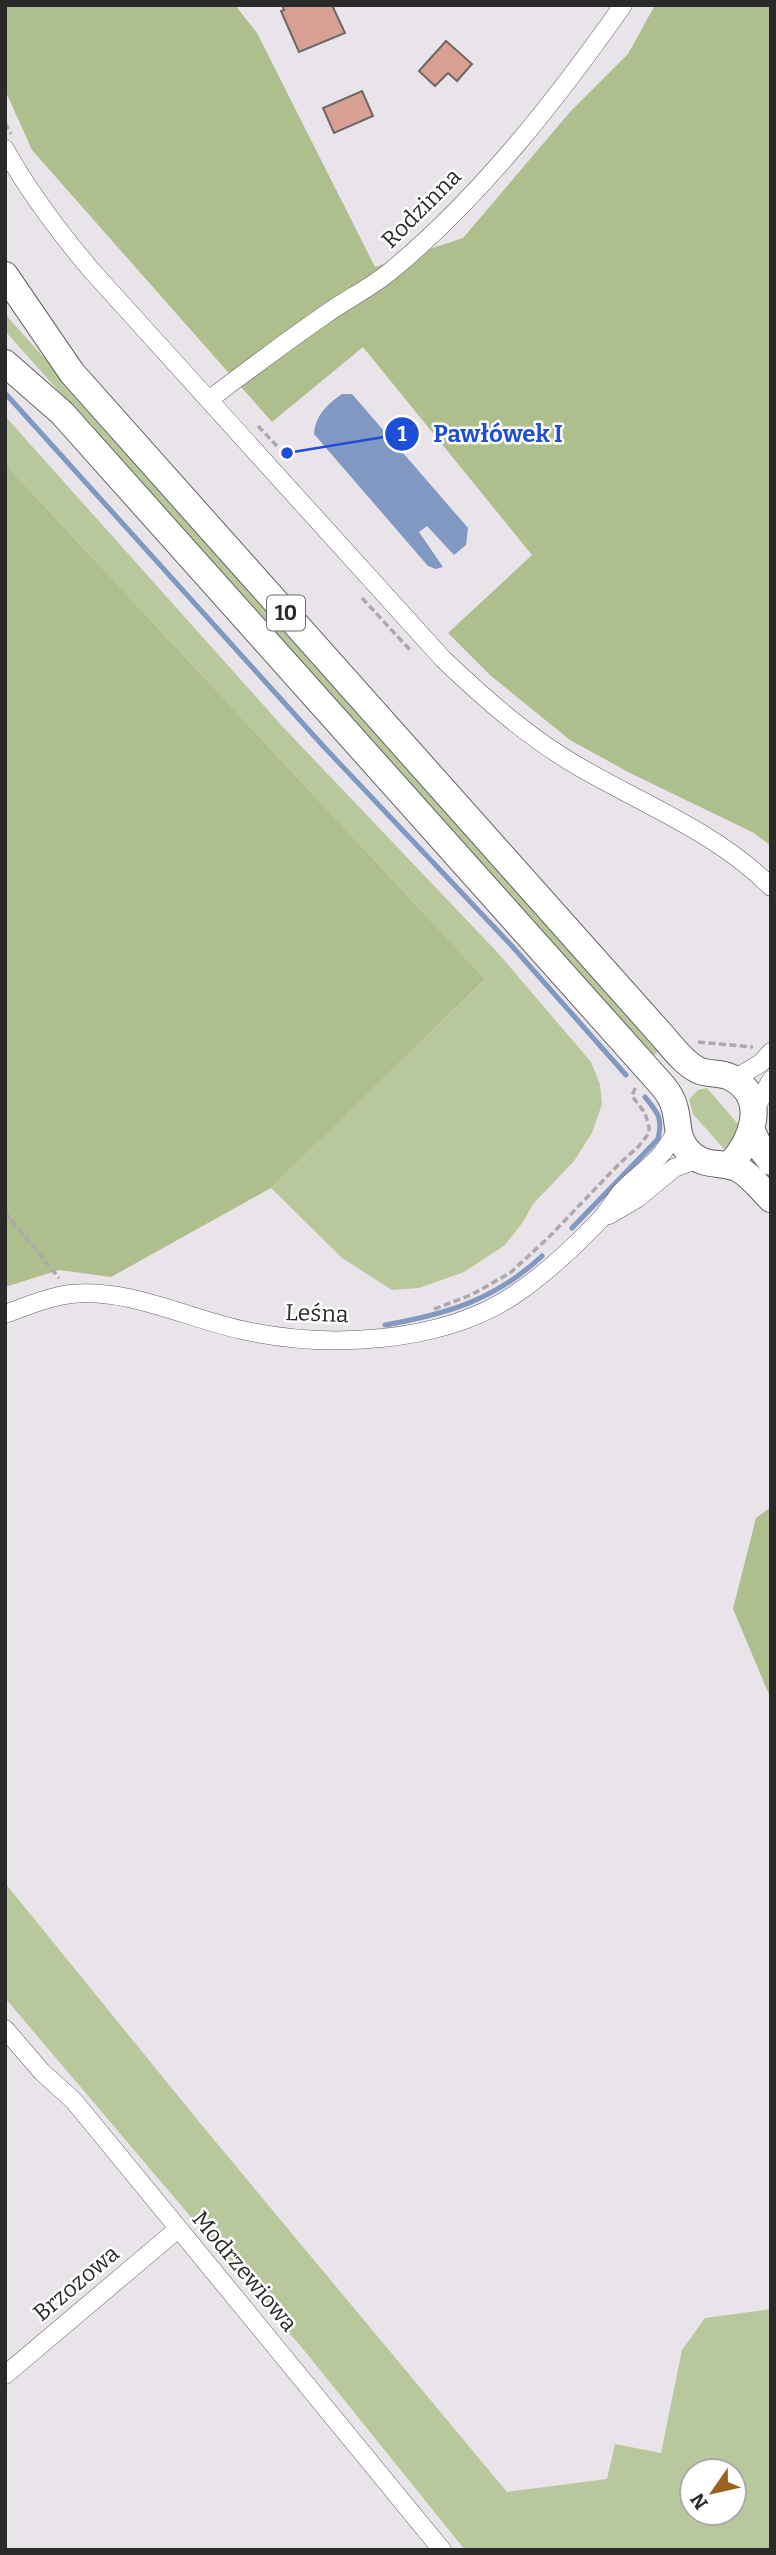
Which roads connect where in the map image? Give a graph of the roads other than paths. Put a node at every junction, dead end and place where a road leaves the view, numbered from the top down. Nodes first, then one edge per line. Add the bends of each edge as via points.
1 (622, 5) edge
2 (5, 149) edge
3 (5, 275) edge
4 (5, 363) edge
5 (209, 399) junction
6 (771, 887) edge
7 (766, 1050) edge
8 (705, 1072) junction
9 (734, 1079) junction
10 (771, 1080) edge
11 (677, 1120) junction
12 (753, 1121) junction
13 (698, 1159) junction
14 (771, 1162) edge
15 (729, 1166) junction
16 (771, 1199) edge
17 (600, 1221) junction
18 (5, 1314) edge
19 (5, 2029) edge
20 (178, 2229) junction
21 (5, 2375) edge
22 (442, 2550) edge

1 - 5 street, Rodzinna via 572,78 436,229 391,271
2 - 5 street via 59,232
3 - 8 highway, 10 via 72,373 687,1063
4 - 11 highway, 10 via 62,413 662,1085
5 - 6 street via 407,621 489,703 578,766 739,859
7 - 9 street via 761,1063
8 - 9 highway, 10
8 - 11 highway via 683,1090
9 - 12 highway via 746,1091
10 - 12 street
11 - 13 highway, 10 via 686,1148
11 - 17 street, Leśna via 663,1153 621,1192
12 - 14 highway via 759,1146
12 - 15 highway via 746,1146
13 - 15 highway
13 - 17 street, Leśna via 674,1168
15 - 16 highway via 747,1175
17 - 18 street, Leśna via 523,1288 478,1315 389,1336 317,1340 243,1331 134,1300 95,1294 42,1300
19 - 20 street, Modrzewiowa via 74,2101
20 - 21 street, Brzozowa
20 - 22 street, Modrzewiowa

